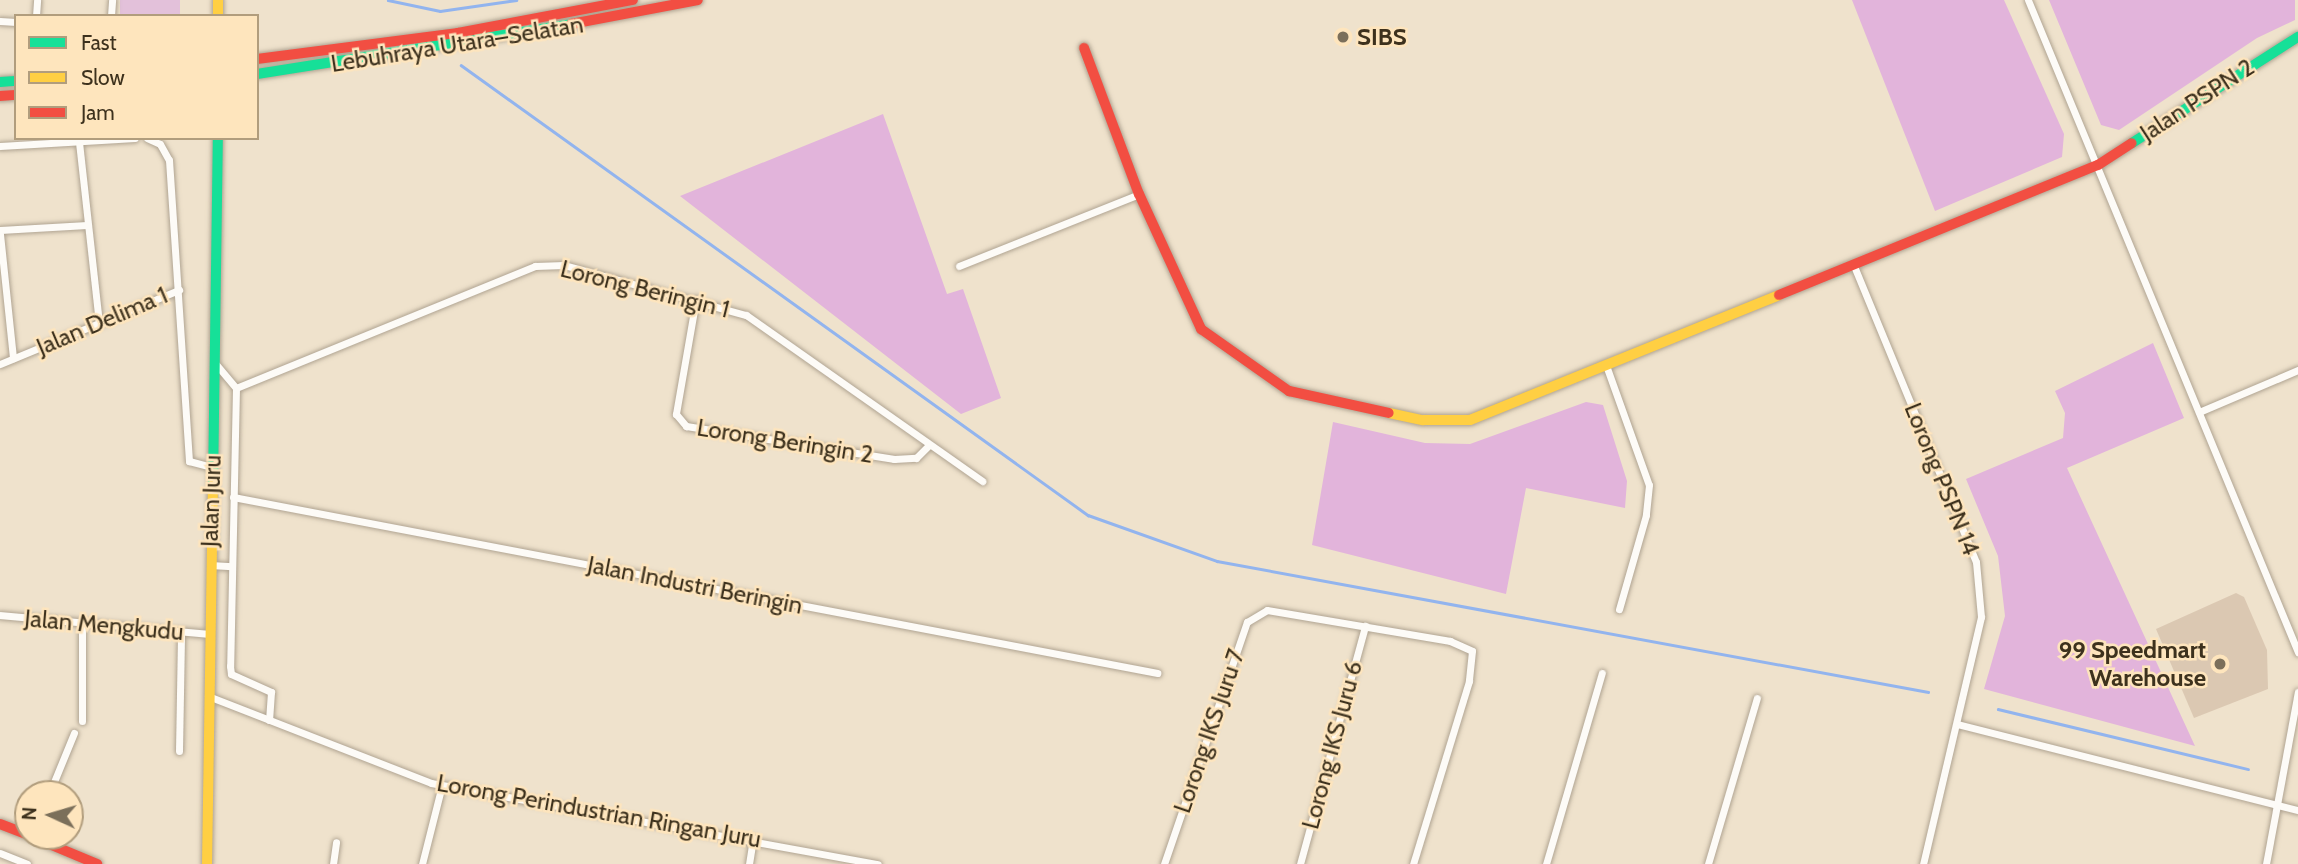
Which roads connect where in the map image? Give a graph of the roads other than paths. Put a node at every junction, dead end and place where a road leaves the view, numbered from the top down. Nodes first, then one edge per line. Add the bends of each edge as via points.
1 (634, 0) edge
2 (698, 0) edge
3 (2028, 0) edge
4 (2298, 37) edge
5 (1084, 48) dead end
6 (259, 59) edge
7 (259, 74) edge
8 (107, 140) edge
9 (151, 140) edge
10 (218, 140) edge
11 (79, 142) junction
12 (0, 146) edge
13 (2098, 165) junction
14 (1139, 194) junction
15 (87, 225) junction
16 (0, 232) edge
17 (1854, 266) junction
18 (959, 267) dead end
19 (179, 290) junction
20 (696, 299) junction
21 (99, 323) junction
22 (13, 358) junction
23 (214, 362) junction
24 (0, 364) edge
25 (1607, 368) junction
26 (2298, 370) edge
27 (236, 388) junction
28 (2199, 412) junction
29 (928, 446) junction
30 (212, 467) junction
31 (982, 481) dead end
32 (233, 497) junction
33 (209, 565) junction
34 (232, 566) junction
35 (1619, 609) dead end
36 (0, 615) edge
37 (82, 622) junction
38 (1365, 626) junction
39 (181, 631) junction
40 (209, 634) junction
41 (2298, 652) edge
42 (1157, 673) dead end
43 (1602, 673) dead end
44 (2298, 692) edge
45 (208, 696) junction
46 (1757, 698) dead end
47 (269, 720) junction
48 (82, 721) dead end
49 (1956, 724) junction
50 (74, 733) dead end
51 (179, 751) dead end
52 (55, 780) edge
53 (443, 785) junction
54 (2277, 805) junction
55 (2298, 810) edge
56 (753, 838) junction
57 (336, 842) dead end
58 (64, 850) edge
59 (0, 853) edge
60 (27, 864) edge
61 (97, 864) edge
62 (207, 864) edge
63 (333, 864) edge
64 (422, 864) edge
65 (749, 864) edge
66 (878, 864) edge
67 (1164, 864) edge
68 (1300, 864) edge
69 (1413, 864) edge
70 (1546, 864) edge
71 (1708, 864) edge
72 (1923, 864) edge
73 (2266, 864) edge

1 - 6 main road, Lebuhraya Utara–Selatan via 458,33
2 - 7 main road, Lebuhraya Utara–Selatan via 460,46
3 - 13 street
4 - 13 main road, Jalan PSPN 2
5 - 14 main road, Jalan PSPN 2
8 - 11 street
9 - 19 street via 160,144 169,160
10 - 23 main road, Jalan Juru
11 - 12 street
11 - 15 street
13 - 17 main road, Jalan PSPN 2
13 - 28 street
14 - 18 street
14 - 25 main road, Jalan PSPN 2 via 1201,329 1289,391 1423,420 1470,421
15 - 16 street
15 - 21 street
16 - 22 street
17 - 25 main road, Jalan PSPN 2
17 - 49 street, Lorong PSPN 14 via 1976,562 1981,617
19 - 21 street, Jalan Delima 1
19 - 30 street, Jalan Delima 1 via 189,461
20 - 27 street, Lorong Beringin 1 via 564,265 535,267
20 - 29 street, Lorong Beringin 1 via 746,315
20 - 29 street, Lorong Beringin 2 via 676,414 686,426 894,459 916,457
21 - 22 street, Jalan Delima 1
22 - 24 street, Jalan Delima 1
23 - 27 street
23 - 30 main road, Jalan Juru
25 - 35 street via 1649,485 1646,515
26 - 28 street
27 - 32 street, Jalan Juru
28 - 41 street
29 - 31 street, Lorong Beringin 1
30 - 33 main road, Jalan Juru
32 - 34 street, Jalan Juru
32 - 42 street, Jalan Industri Beringin
33 - 34 street
33 - 40 main road, Jalan Juru
34 - 47 street, Jalan Juru via 231,674 271,692
36 - 37 street, Jalan Mengkudu
37 - 39 street, Jalan Mengkudu
37 - 48 street
38 - 67 street, Lorong IKS Juru 7 via 1267,610 1247,622
38 - 68 street, Lorong IKS Juru 6
38 - 69 street via 1450,640 1472,651 1474,662
39 - 40 street, Jalan Mengkudu
39 - 51 street
40 - 45 main road, Jalan Juru
43 - 70 street
44 - 54 street
45 - 47 street, Lorong Perindustrian Ringan Juru
45 - 62 main road, Jalan Juru
46 - 71 street
47 - 53 street, Lorong Perindustrian Ringan Juru
49 - 54 street
49 - 72 street, Lorong PSPN 14
50 - 52 street
53 - 56 street, Lorong Perindustrian Ringan Juru
53 - 64 street
54 - 55 street
54 - 73 street
56 - 65 street
56 - 66 street, Lorong Perindustrian Ringan Juru
57 - 63 street
58 - 61 main road
59 - 60 street

